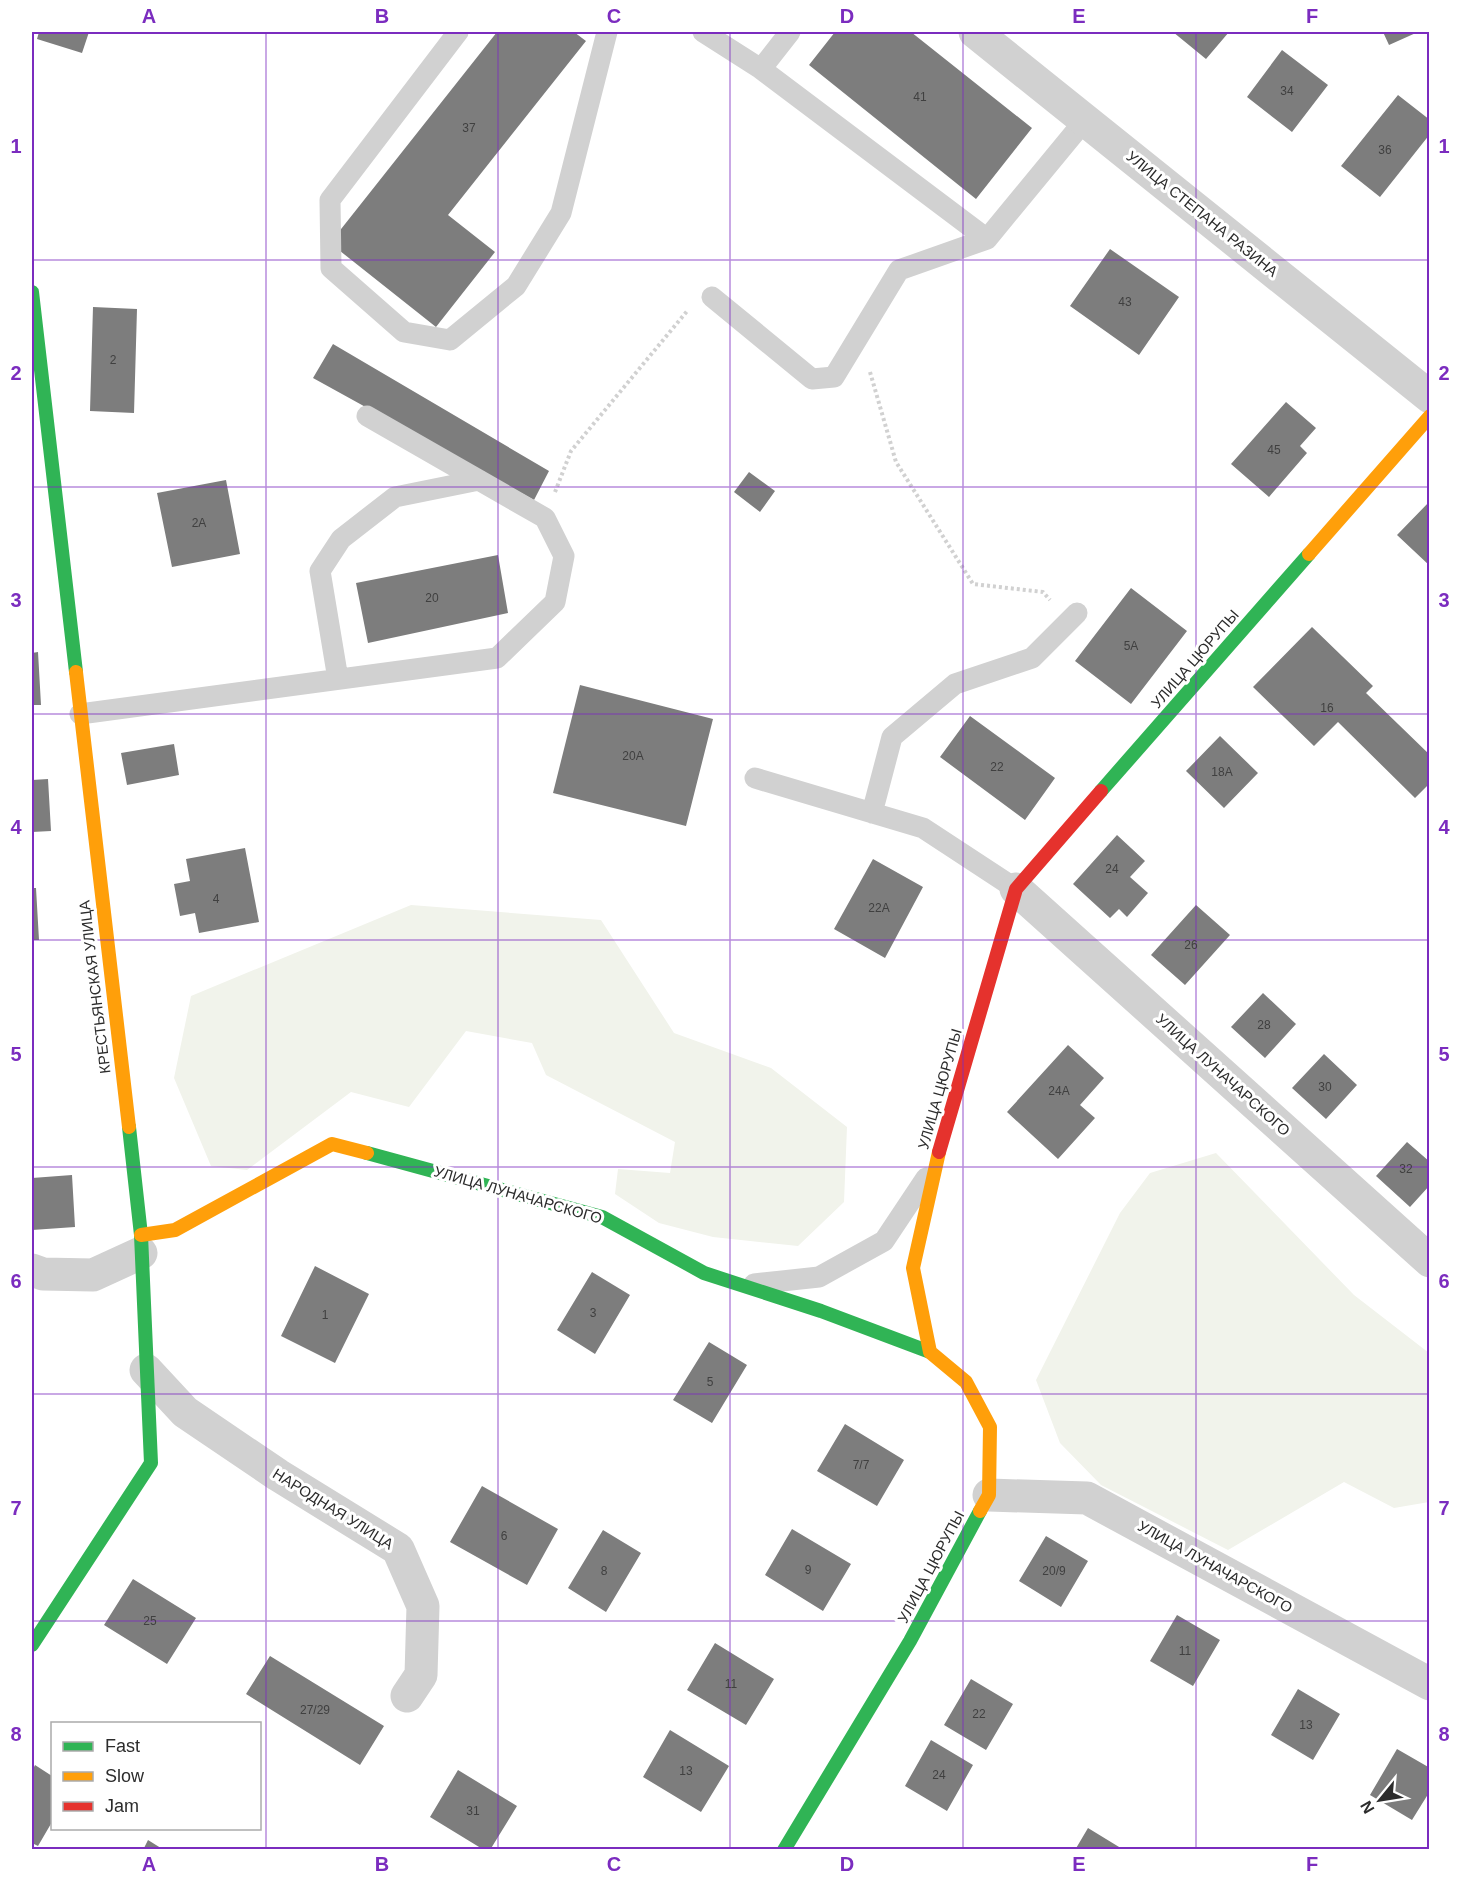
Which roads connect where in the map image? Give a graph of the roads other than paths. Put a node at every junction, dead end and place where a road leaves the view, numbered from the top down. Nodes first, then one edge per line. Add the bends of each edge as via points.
1 (458, 32) edge
2 (606, 32) edge
3 (703, 32) edge
4 (790, 32) edge
5 (975, 32) edge
6 (761, 69) junction
7 (1085, 120) junction
8 (987, 239) junction
9 (32, 292) edge
10 (712, 297) road end
11 (1430, 397) edge
12 (367, 416) dead end
13 (1430, 416) edge
14 (479, 480) junction
15 (1072, 618) road end
16 (338, 679) junction
17 (80, 714) junction
18 (755, 778) dead end
19 (872, 813) junction
20 (1016, 889) junction
21 (935, 1164) junction
22 (141, 1244) junction
23 (1430, 1261) edge
24 (32, 1270) edge
25 (739, 1286) junction
26 (930, 1352) junction
27 (146, 1370) junction
28 (989, 1495) junction
29 (32, 1645) edge
30 (1430, 1684) edge
31 (407, 1696) dead end
32 (784, 1850) edge

1 - 2 lane via 330,201 331,268 404,332 450,340 516,286 561,213
3 - 6 lane
4 - 6 lane
5 - 7 street, УЛИЦА СТЕПАНА РАЗИНА
6 - 8 lane
7 - 8 lane
7 - 11 street, УЛИЦА СТЕПАНА РАЗИНА
8 - 10 lane via 898,270 834,377 812,379
9 - 17 street, КРЕСТЬЯНСКАЯ УЛИЦА
12 - 14 lane
13 - 20 street, УЛИЦА ЦЮРУПЫ
14 - 16 lane via 394,497 341,539 320,572
14 - 16 lane via 545,518 564,556 555,602 497,658
15 - 19 lane via 1032,658 955,684 892,737
16 - 17 lane
17 - 22 street, КРЕСТЬЯНСКАЯ УЛИЦА
18 - 19 lane
19 - 20 lane via 923,828
20 - 21 street, УЛИЦА ЦЮРУПЫ
20 - 23 street, УЛИЦА ЛУНАЧАРСКОГО
21 - 25 lane via 884,1241 819,1277
21 - 26 street, УЛИЦА ЦЮРУПЫ via 914,1268
22 - 24 street via 93,1275 43,1274
22 - 25 street, УЛИЦА ЛУНАЧАРСКОГО via 176,1230 332,1144 602,1217 704,1273
22 - 27 street, КРЕСТЬЯНСКАЯ УЛИЦА
25 - 26 street, УЛИЦА ЛУНАЧАРСКОГО via 821,1311
26 - 28 street, УЛИЦА ЦЮРУПЫ via 966,1382 990,1427
27 - 29 street, КРЕСТЬЯНСКАЯ УЛИЦА via 151,1463
27 - 31 street, НАРОДНАЯ УЛИЦА via 185,1412 398,1549 423,1606 421,1675
28 - 30 street, УЛИЦА ЛУНАЧАРСКОГО via 1087,1498
28 - 32 street, УЛИЦА ЦЮРУПЫ via 910,1641

